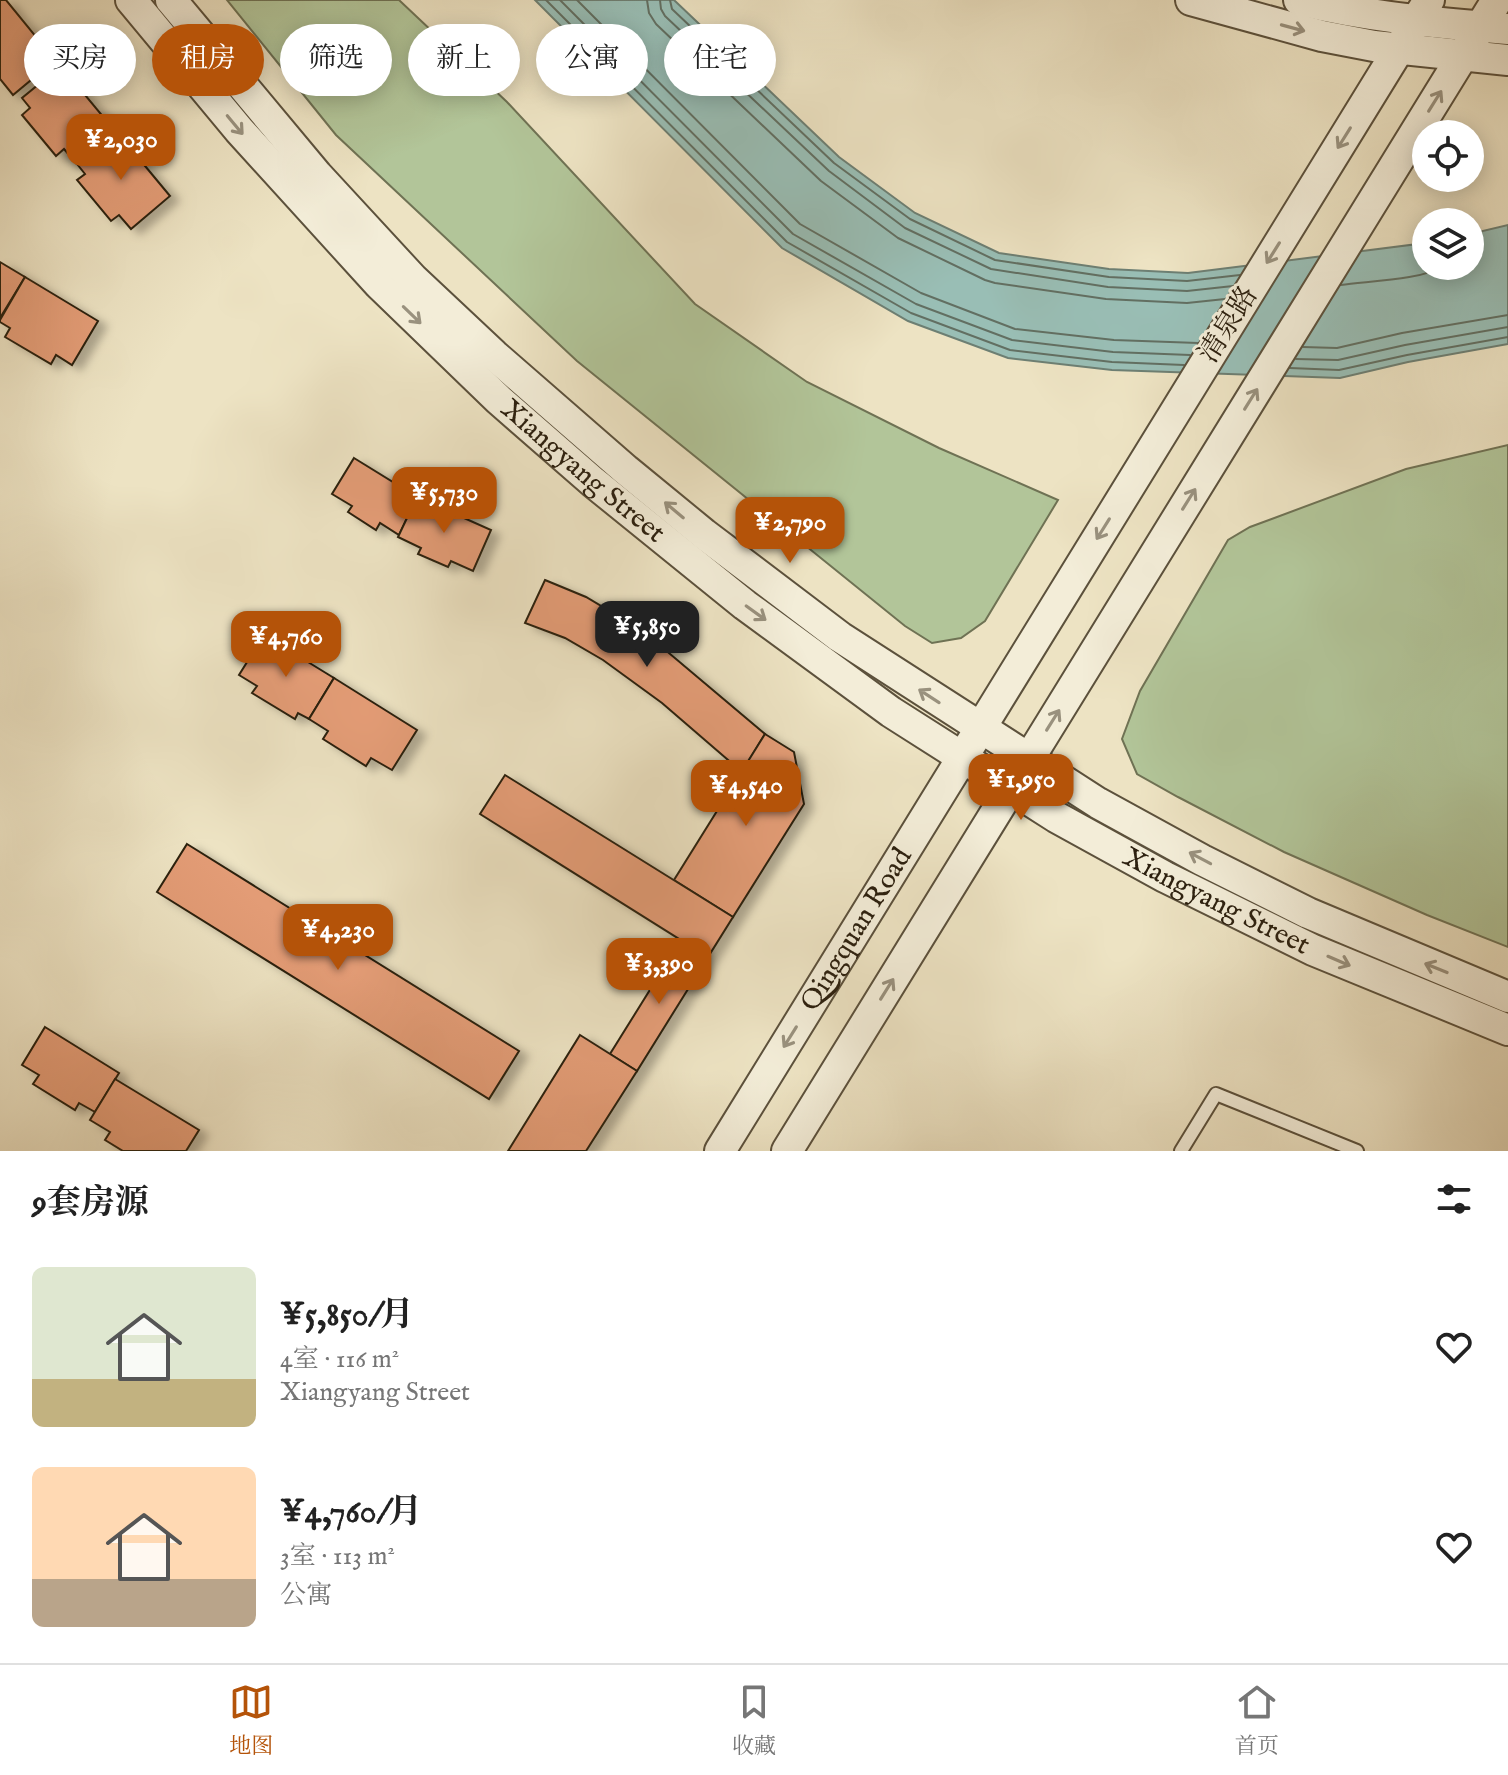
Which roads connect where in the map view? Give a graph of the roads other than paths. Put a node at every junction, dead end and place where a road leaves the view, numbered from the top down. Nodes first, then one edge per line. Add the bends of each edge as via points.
1 (131, 0) edge
2 (171, 0) edge
3 (1191, 0) edge
4 (1299, 0) edge
5 (1497, 0) edge
6 (1423, 10) edge
7 (1494, 28) edge
8 (1399, 49) junction
9 (1463, 56) junction
10 (1508, 60) edge
11 (1144, 463) joint
12 (1210, 466) joint
13 (980, 728) junction
14 (962, 757) junction
15 (1029, 759) junction
16 (1011, 788) junction
17 (1508, 997) edge
18 (1508, 1030) edge
19 (720, 1151) edge
20 (787, 1151) edge
21 (1181, 1151) edge
22 (1357, 1151) edge

1 -> 14 street, Xiangyang Street via 239,130 379,284 499,400 745,605
13 -> 2 street, Xiangyang Street via 840,637 704,534 494,355 413,279 317,175
3 -> 8 street via 1322,36
4 - 6 street via 1343,11
5 - 7 street
6 - 7 street
6 - 8 street
7 - 9 street
8 - 9 street
8 -> 11 street, 清泉路
9 - 10 street
12 -> 9 street, 清泉路
11 -> 13 street, Qingquan Road
15 -> 12 street, Qingquan Road
13 - 14 street, Qingquan Road
13 - 15 street, Xiangyang Street
14 - 16 street, Xiangyang Street
14 -> 19 street, Qingquan Road
15 - 16 street, Qingquan Road
17 -> 15 street, Xiangyang Street via 1308,913 1098,803
16 -> 18 street, Xiangyang Street via 1165,877 1313,950
20 -> 16 street, Qingquan Road
21 - 22 lane via 1216,1094

